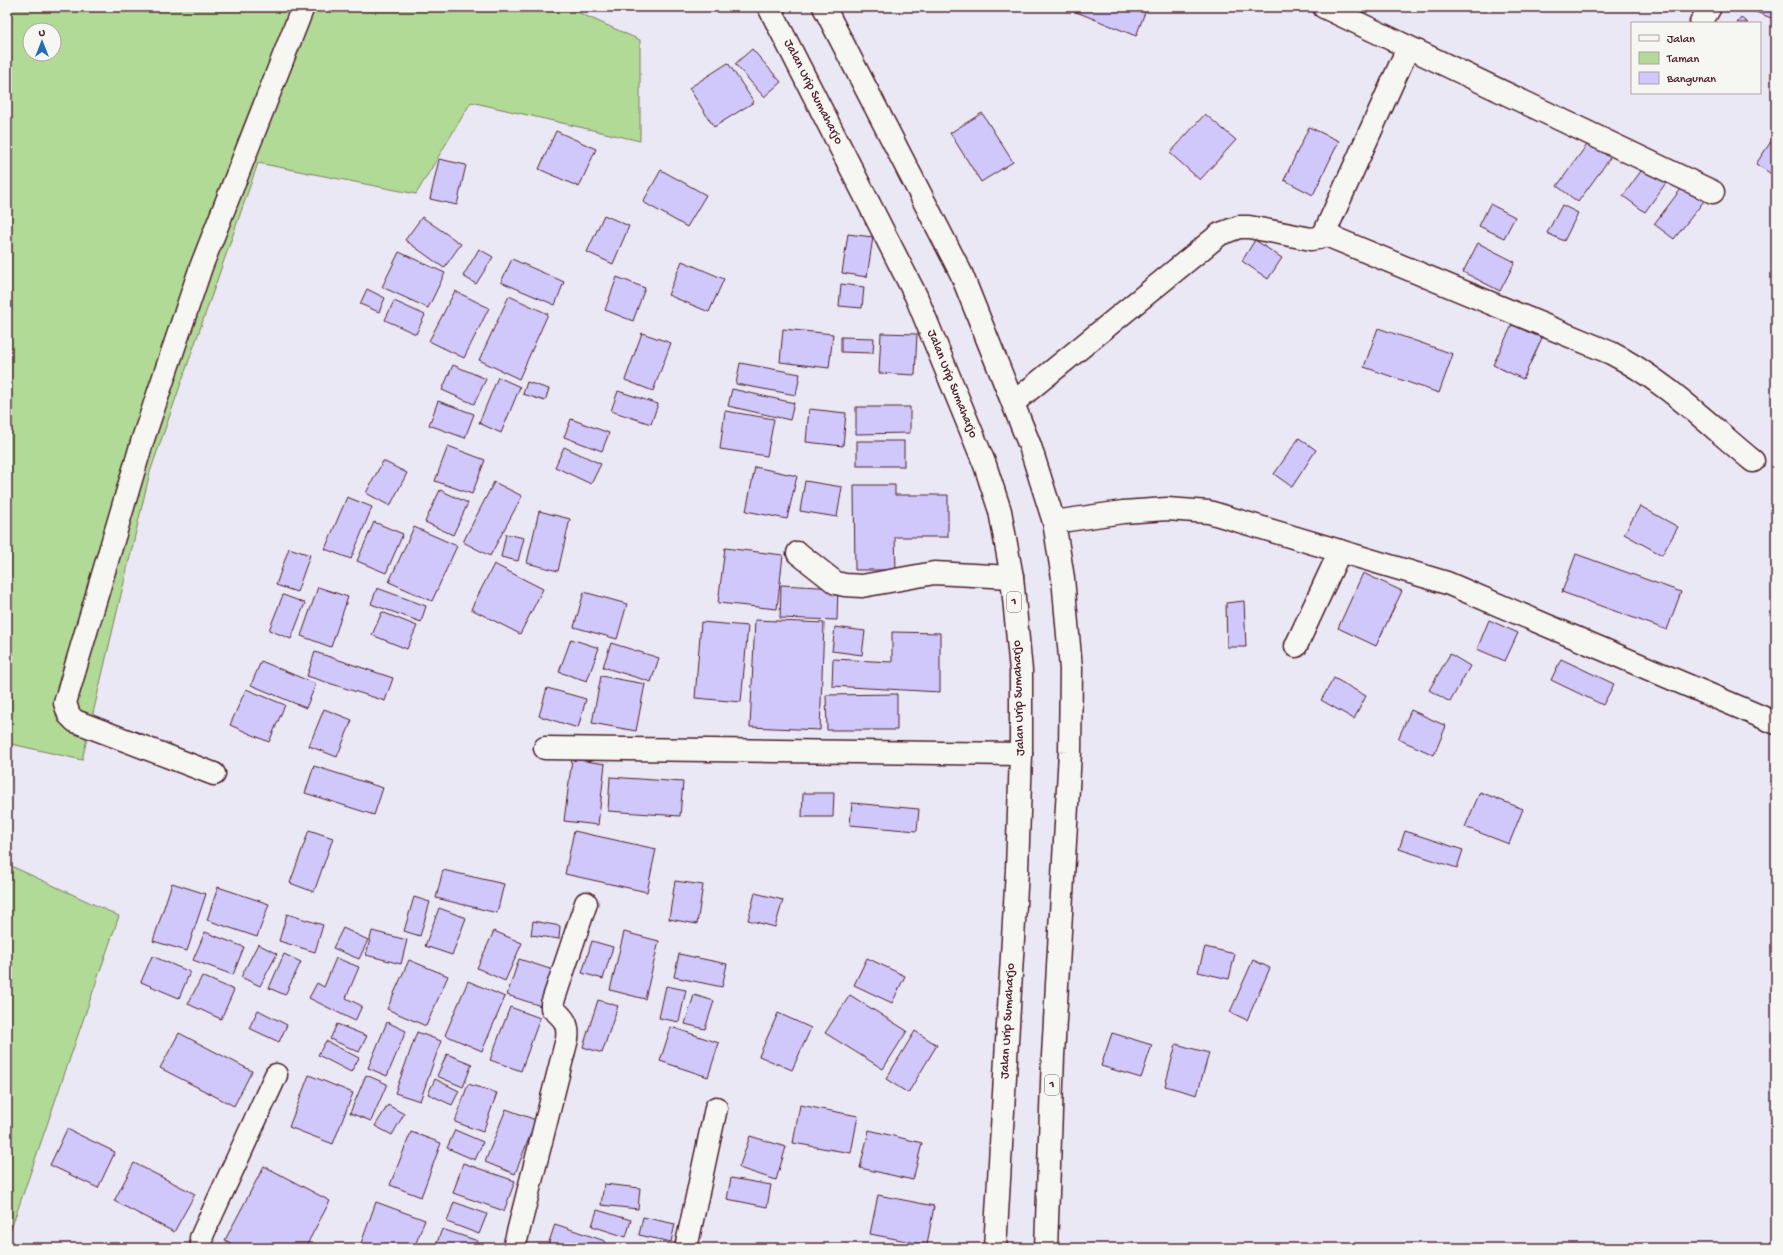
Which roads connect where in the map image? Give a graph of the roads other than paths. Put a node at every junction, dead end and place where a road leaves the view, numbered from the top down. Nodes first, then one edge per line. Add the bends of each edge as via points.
1 (303, 7) edge
2 (769, 7) edge
3 (824, 7) edge
4 (1324, 7) edge
5 (1710, 7) edge
6 (1702, 22) edge
7 (1408, 48) junction
8 (1713, 192) dead end
9 (1324, 234) junction
10 (1013, 403) junction
11 (1753, 461) dead end
12 (1054, 522) junction
13 (1340, 551) junction
14 (798, 553) dead end
15 (1012, 577) junction
16 (1296, 646) dead end
17 (1776, 723) edge
18 (546, 748) dead end
19 (1021, 754) junction
20 (214, 774) dead end
21 (586, 903) dead end
22 (276, 1075) dead end
23 (716, 1108) dead end
24 (203, 1248) edge
25 (514, 1248) edge
26 (686, 1248) edge
27 (995, 1248) edge
28 (1046, 1248) edge

1 - 20 main road via 196,282 142,439 66,702 69,715 75,722
2 - 15 main road, Jalan Urip Sumaharjo / 1 via 916,296 985,465 1000,511
3 - 10 main road, 1 via 960,273
4 - 7 main road
5 - 6 main road
7 - 8 main road
7 - 9 main road
9 - 10 main road via 1311,240 1239,227 1220,234
9 - 11 main road via 1625,360 1662,385
10 - 12 main road, 1 via 1030,446
12 - 13 main road via 1152,510 1209,512
12 - 28 main road, 1 via 1063,578 1071,669 1070,744
13 - 16 main road
13 - 17 main road via 1447,583
14 - 15 main road via 836,583 845,585 862,586 934,573
15 - 19 main road, Jalan Urip Sumaharjo / 1 via 1021,671
18 - 19 main road
19 - 27 main road, Jalan Urip Sumaharjo / 1 via 1017,878
21 - 25 main road via 552,1004 552,1008 567,1024 567,1039
22 - 24 main road via 201,1238
23 - 26 main road

